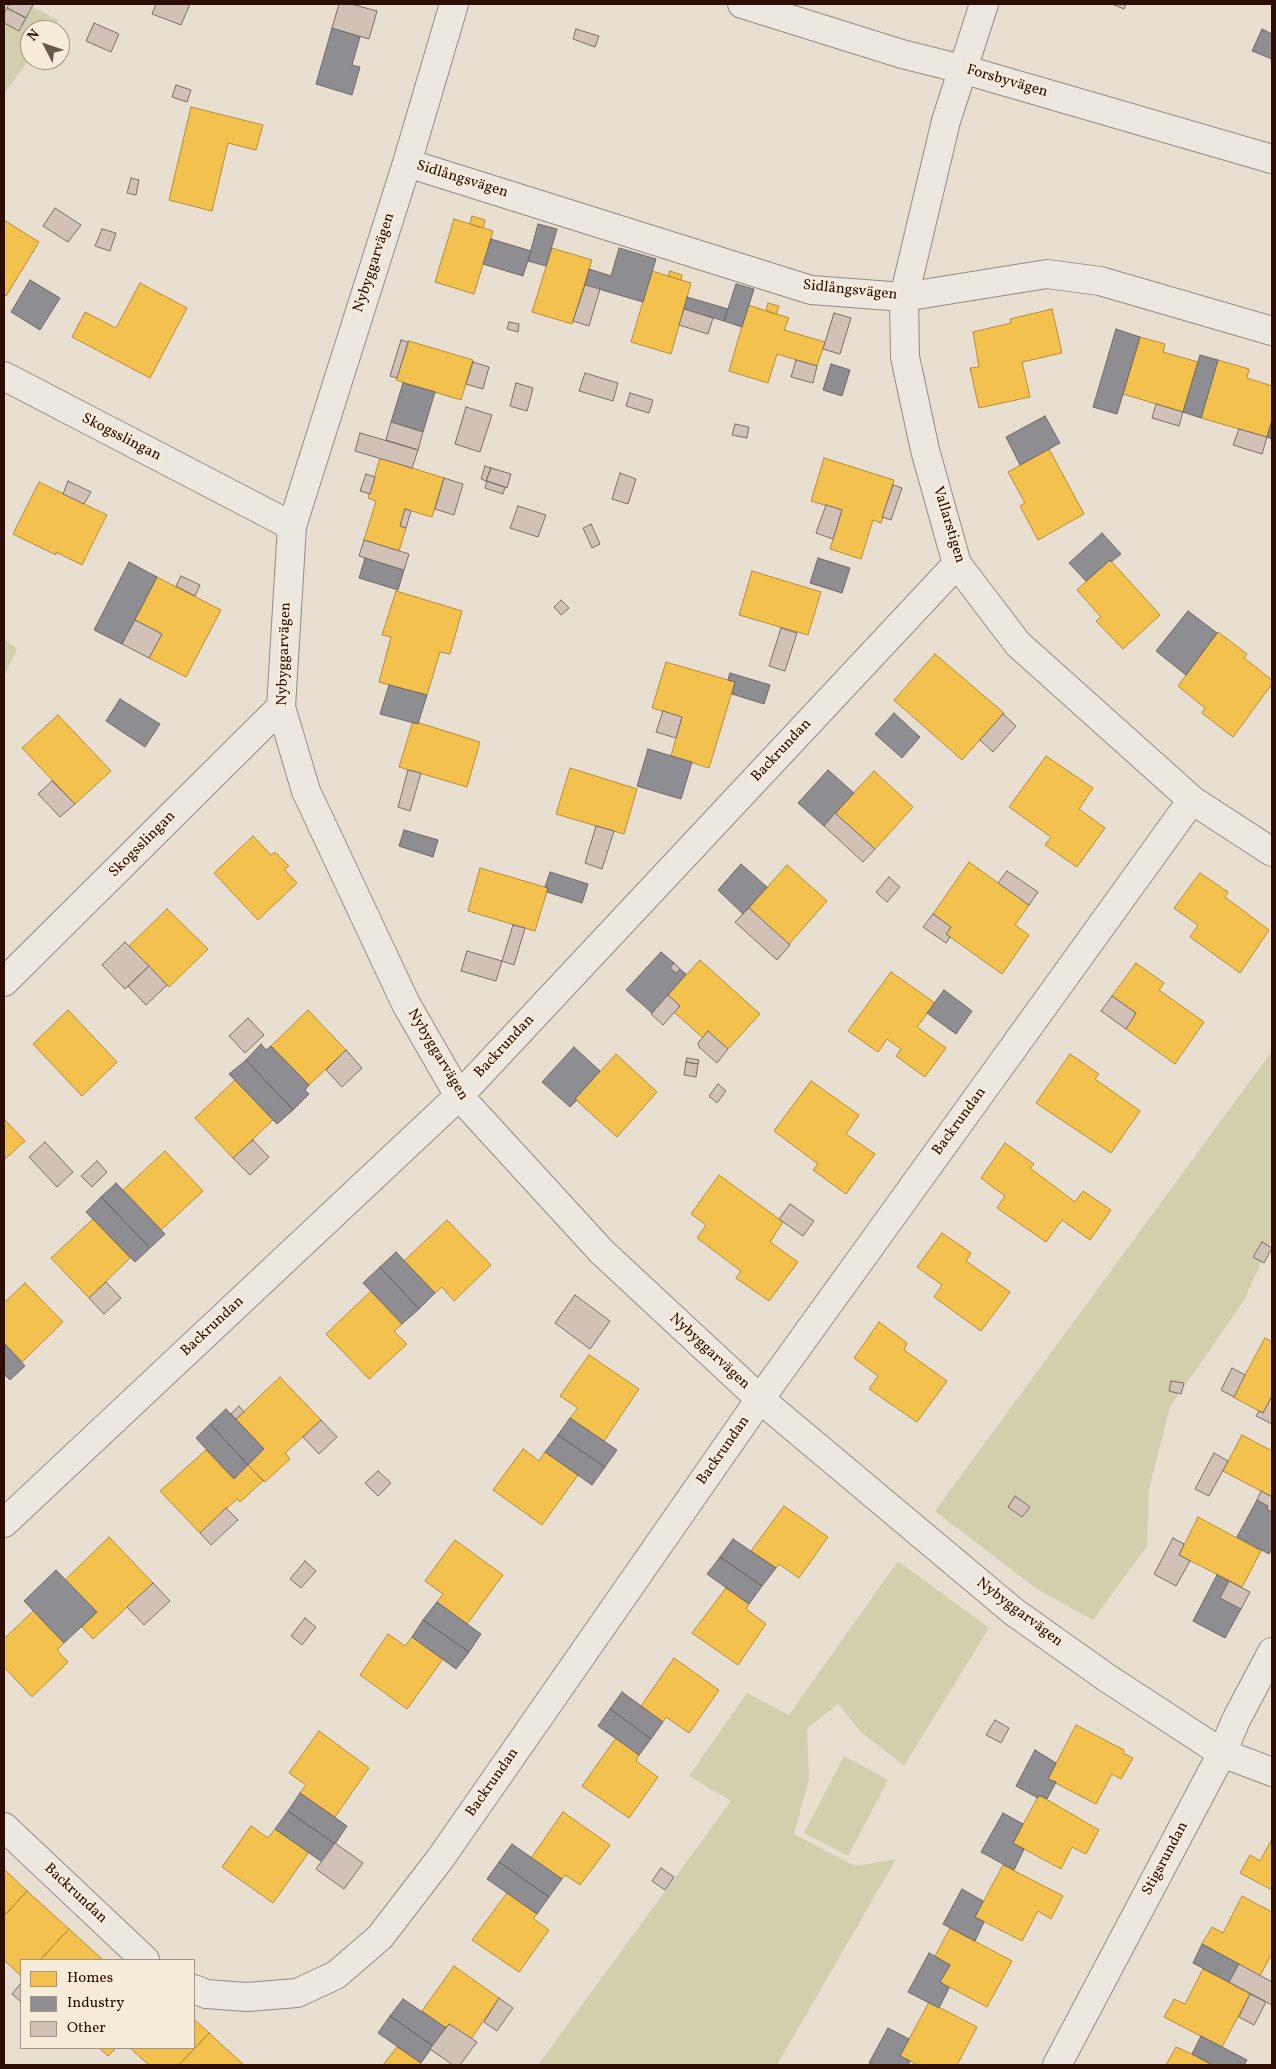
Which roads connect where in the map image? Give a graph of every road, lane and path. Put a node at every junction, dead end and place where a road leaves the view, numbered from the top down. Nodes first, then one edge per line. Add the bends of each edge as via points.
1 (454, 4) edge
2 (742, 4) edge
3 (984, 4) edge
4 (962, 69) junction
5 (1272, 158) edge
6 (407, 163) junction
7 (904, 297) junction
8 (1272, 332) edge
9 (4, 376) edge
10 (292, 526) junction
11 (958, 564) junction
12 (281, 708) junction
13 (1192, 800) junction
14 (1272, 852) edge
15 (4, 982) edge
16 (459, 1096) junction
17 (760, 1399) junction
18 (4, 1523) edge
19 (1272, 1652) edge
20 (1222, 1753) junction
21 (1272, 1772) edge
22 (4, 1827) edge
23 (144, 1959) edge
24 (195, 1989) edge
25 (1057, 2065) edge

1 - 6 street, Nybyggarvägen
2 - 4 street, Forsbyvägen via 902,54
3 - 4 street, Vallarstigen
4 - 5 street, Forsbyvägen
4 - 7 street, Vallarstigen via 946,120
6 - 7 street, Sidlångsvägen via 811,290
6 - 10 street, Nybyggarvägen
7 - 8 street, Sidlångsvägen via 1047,274 1100,281
7 - 11 street, Vallarstigen via 905,357 925,450
9 - 10 street, Skogsslingan
10 - 12 street, Nybyggarvägen
11 - 13 street, Vallarstigen via 1018,644
11 - 16 street, Backrundan
12 - 15 street, Skogsslingan
12 - 16 street, Nybyggarvägen via 306,790 406,1004
13 - 14 street, Vallarstigen
13 - 17 street, Backrundan
16 - 17 street, Nybyggarvägen via 602,1252
16 - 18 street, Backrundan
17 - 20 street, Nybyggarvägen via 1014,1612
17 - 24 street, Backrundan via 440,1859 380,1937 336,1975 297,1994 248,1997 206,1994
19 - 20 street, Stigsrundan
20 - 21 street, Nybyggarvägen
20 - 25 street, Stigsrundan
22 - 23 street, Backrundan

